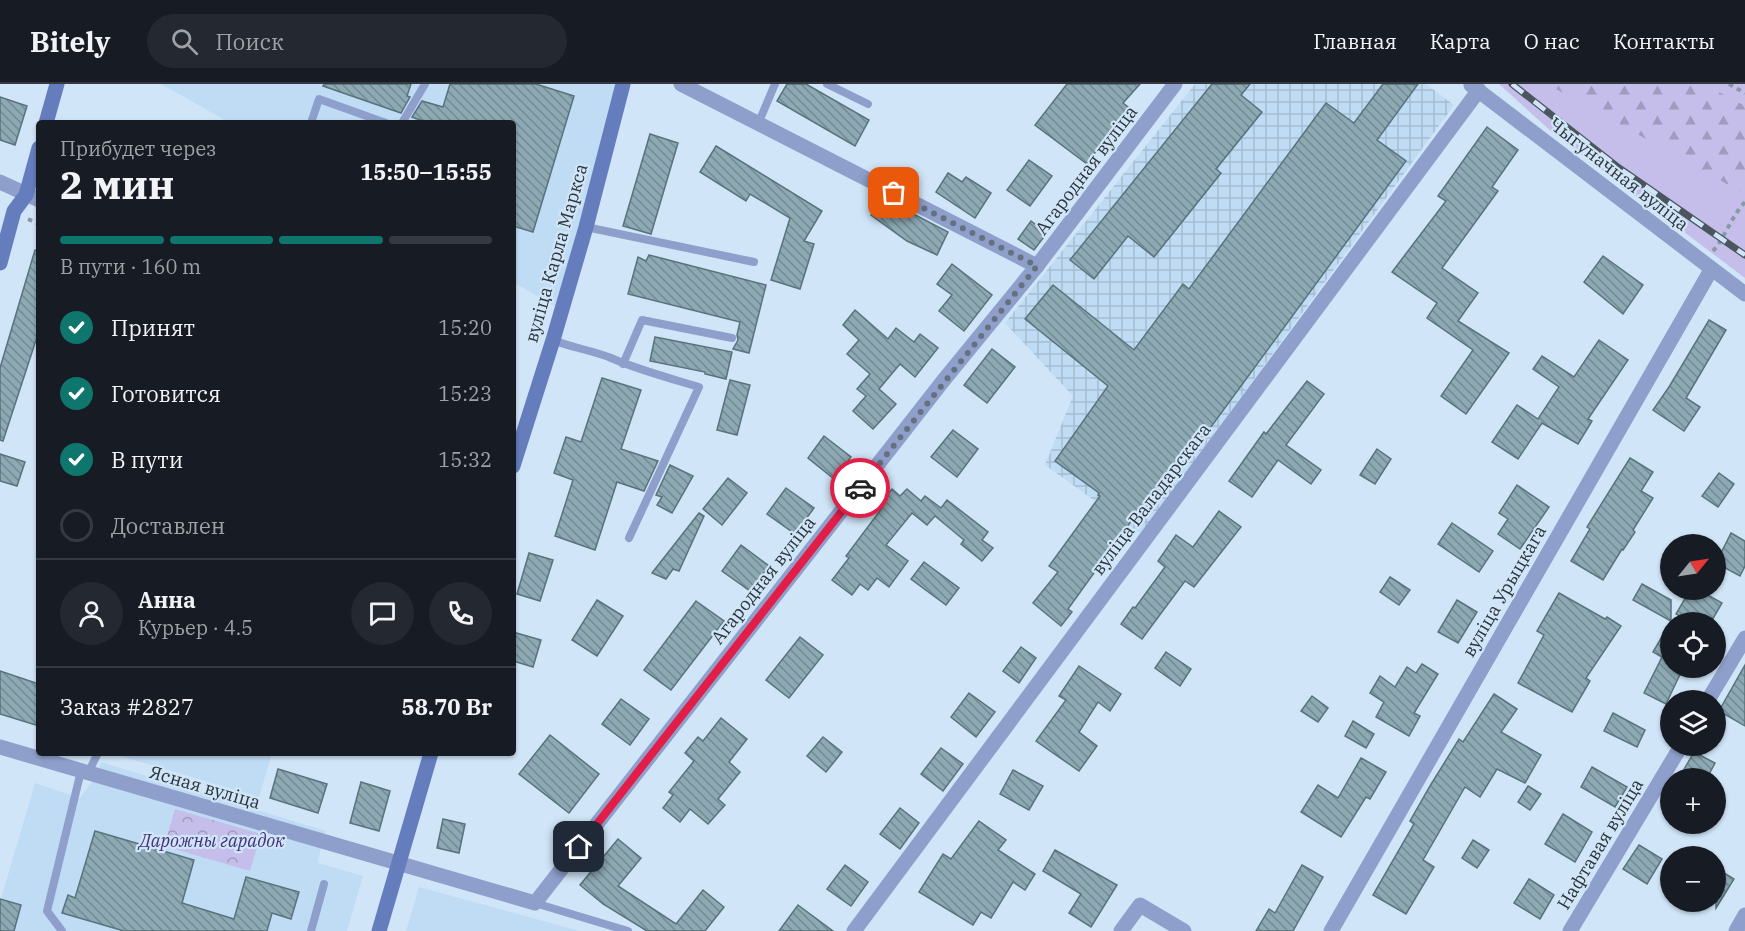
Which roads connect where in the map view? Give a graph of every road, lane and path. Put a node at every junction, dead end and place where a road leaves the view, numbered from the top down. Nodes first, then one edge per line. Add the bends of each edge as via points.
1 (57, 84) edge
2 (425, 84) edge
3 (623, 84) edge
4 (681, 84) edge
5 (775, 84) edge
6 (827, 84) edge
7 (1175, 84) edge
8 (1729, 84) edge
9 (1474, 87) edge
10 (1745, 93) edge
11 (868, 104) dead end
12 (47, 120) edge
13 (312, 120) edge
14 (378, 120) edge
15 (404, 120) edge
16 (758, 124) junction
17 (36, 172) edge
18 (0, 182) edge
19 (33, 197) edge
20 (1745, 202) edge
21 (586, 227) junction
22 (754, 262) dead end
23 (0, 263) edge
24 (1037, 266) junction
25 (1706, 266) junction
26 (1745, 294) edge
27 (732, 338) dead end
28 (553, 340) junction
29 (623, 364) junction
30 (517, 434) edge
31 (629, 538) dead end
32 (1745, 638) edge
33 (1714, 690) edge
34 (0, 747) edge
35 (96, 756) edge
36 (430, 756) edge
37 (1675, 756) edge
38 (84, 772) junction
39 (399, 864) junction
40 (324, 884) dead end
41 (535, 903) junction
42 (1745, 915) edge
43 (62, 931) edge
44 (311, 931) edge
45 (379, 931) edge
46 (628, 931) edge
47 (854, 931) edge
48 (1121, 931) edge
49 (1184, 931) edge
50 (1331, 931) edge
51 (1570, 931) edge
52 (1736, 931) edge

1 - 12 main road
2 - 15 lane
3 - 21 main road, вуліца Карла Маркса
4 - 16 street
5 - 16 lane
6 - 11 lane
7 - 24 street, Агародная вуліца
8 - 10 path
9 - 25 street, Чыгуначная вуліца
9 - 47 street, вуліца Валадарскага
13 - 14 lane via 319,99
16 - 24 street
17 - 19 main road
18 - 19 street
19 - 23 main road via 14,211
20 - 25 path
21 - 22 lane
21 - 28 main road, вуліца Карла Маркса
24 - 41 street, Агародная вуліца
25 - 26 street, Чыгуначная вуліца
25 - 50 street, вуліца Урыцкага
27 - 29 lane via 642,320
28 - 29 lane
28 - 30 main road, вуліца Карла Маркса
29 - 31 lane via 699,387
32 - 33 street
34 - 38 street, Ясная вуліца
35 - 38 lane
36 - 39 main road
37 - 51 street, Нафтавая вуліца
38 - 39 street, Ясная вуліца
38 - 43 lane via 47,911
39 - 41 street
39 - 45 main road
40 - 44 lane
41 - 46 lane
42 - 52 street
48 - 49 street via 1140,905

